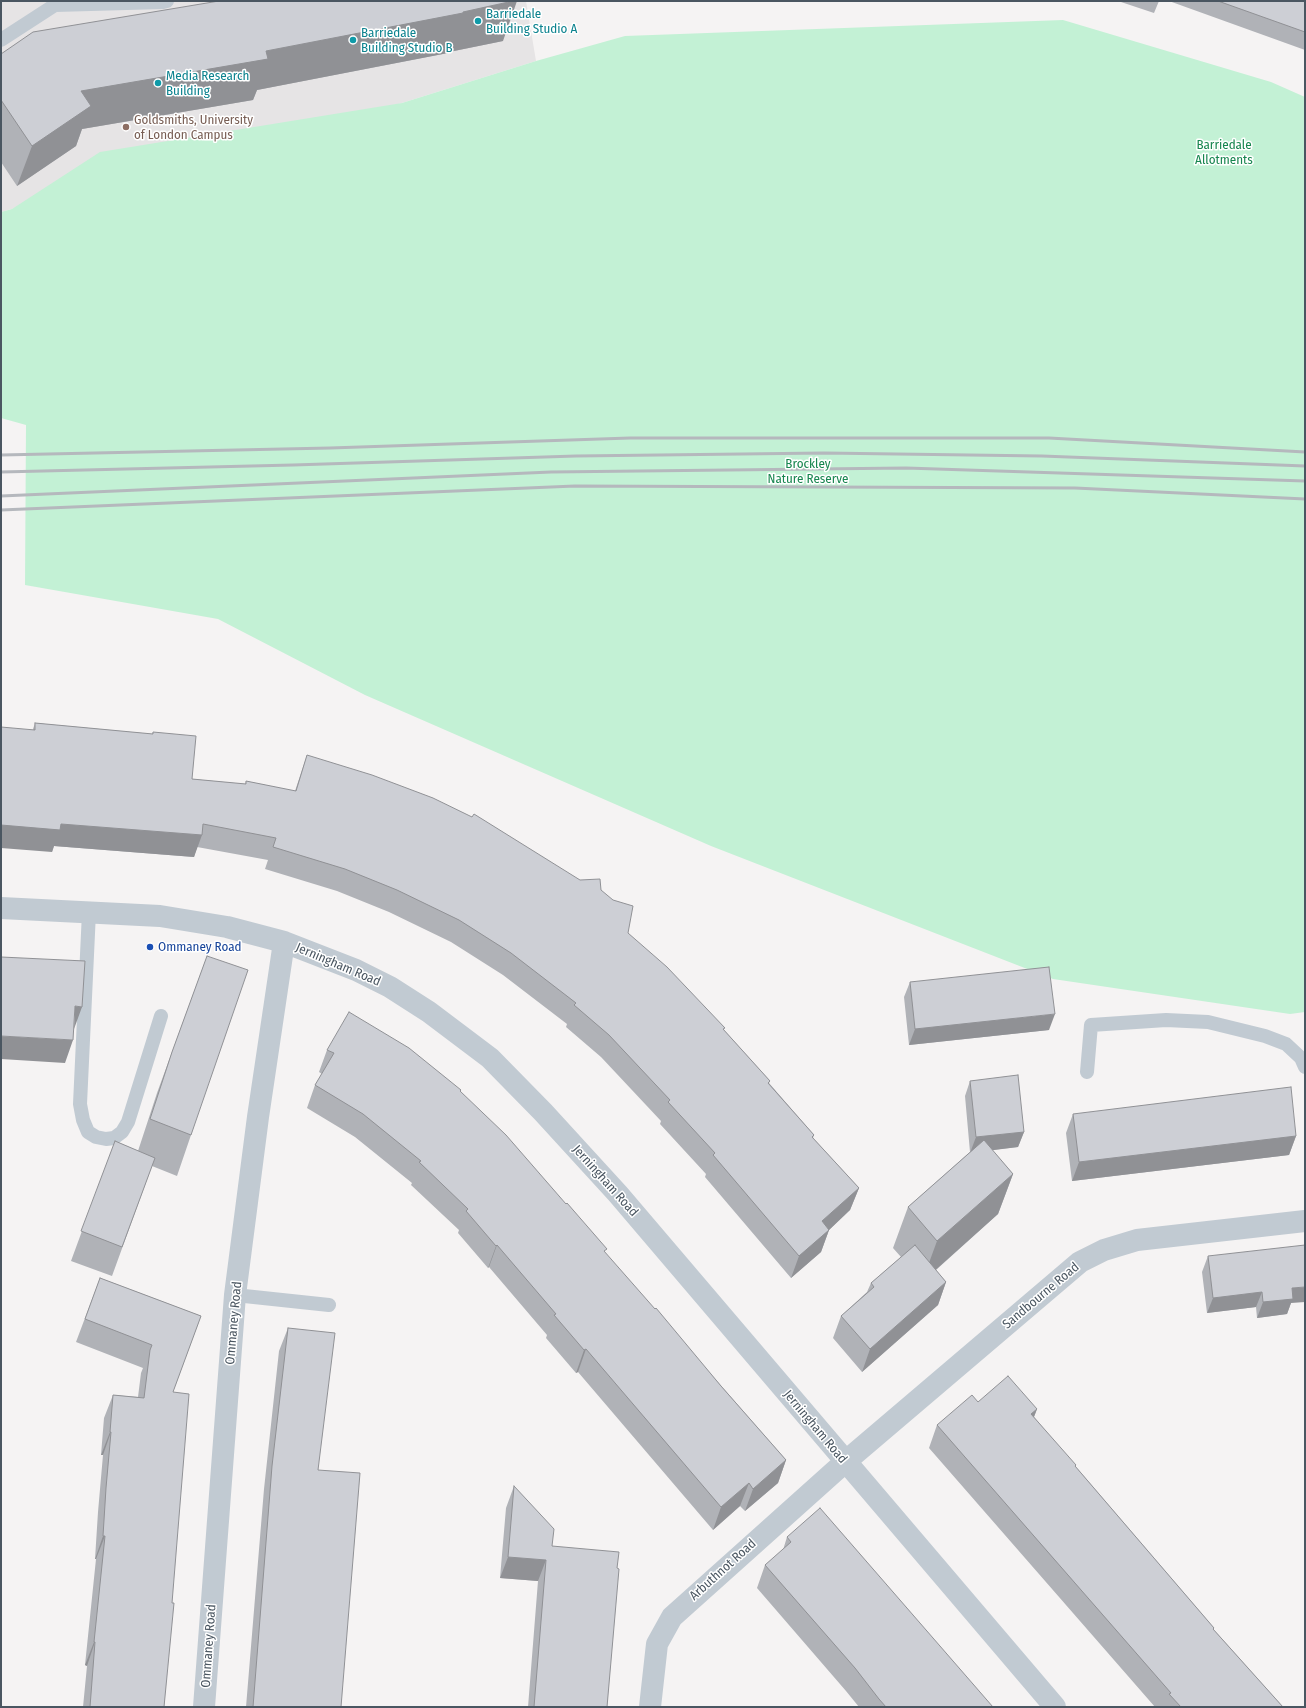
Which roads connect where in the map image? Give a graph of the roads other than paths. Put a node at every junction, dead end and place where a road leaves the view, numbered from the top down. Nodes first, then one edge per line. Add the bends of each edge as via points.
1 (167, 1) edge
2 (1, 40) edge
3 (1, 908) edge
4 (90, 912) junction
5 (284, 942) junction
6 (161, 1016) dead end
7 (1305, 1067) edge
8 (1087, 1072) dead end
9 (1305, 1221) edge
10 (235, 1295) junction
11 (329, 1305) dead end
12 (845, 1462) junction
13 (204, 1707) edge
14 (650, 1707) edge
15 (1055, 1707) edge

1 - 2 lane via 55,5
3 - 4 street, Jerningham Road
4 - 5 street, Jerningham Road via 160,916 227,927
4 - 6 lane via 80,1104 88,1132 96,1137 114,1138 122,1132 128,1122
5 - 10 street, Ommaney Road
5 - 12 street, Jerningham Road via 356,970 390,987 429,1012 490,1058 618,1194
7 - 8 lane via 1301,1058 1286,1044 1266,1036 1208,1022 1166,1020 1091,1025
9 - 12 street, Sandbourne Road via 1137,1240 1104,1250 1080,1262
10 - 11 lane
10 - 13 street, Ommaney Road
12 - 14 street, Arbuthnot Road via 672,1617 657,1644
12 - 15 street, Jerningham Road

